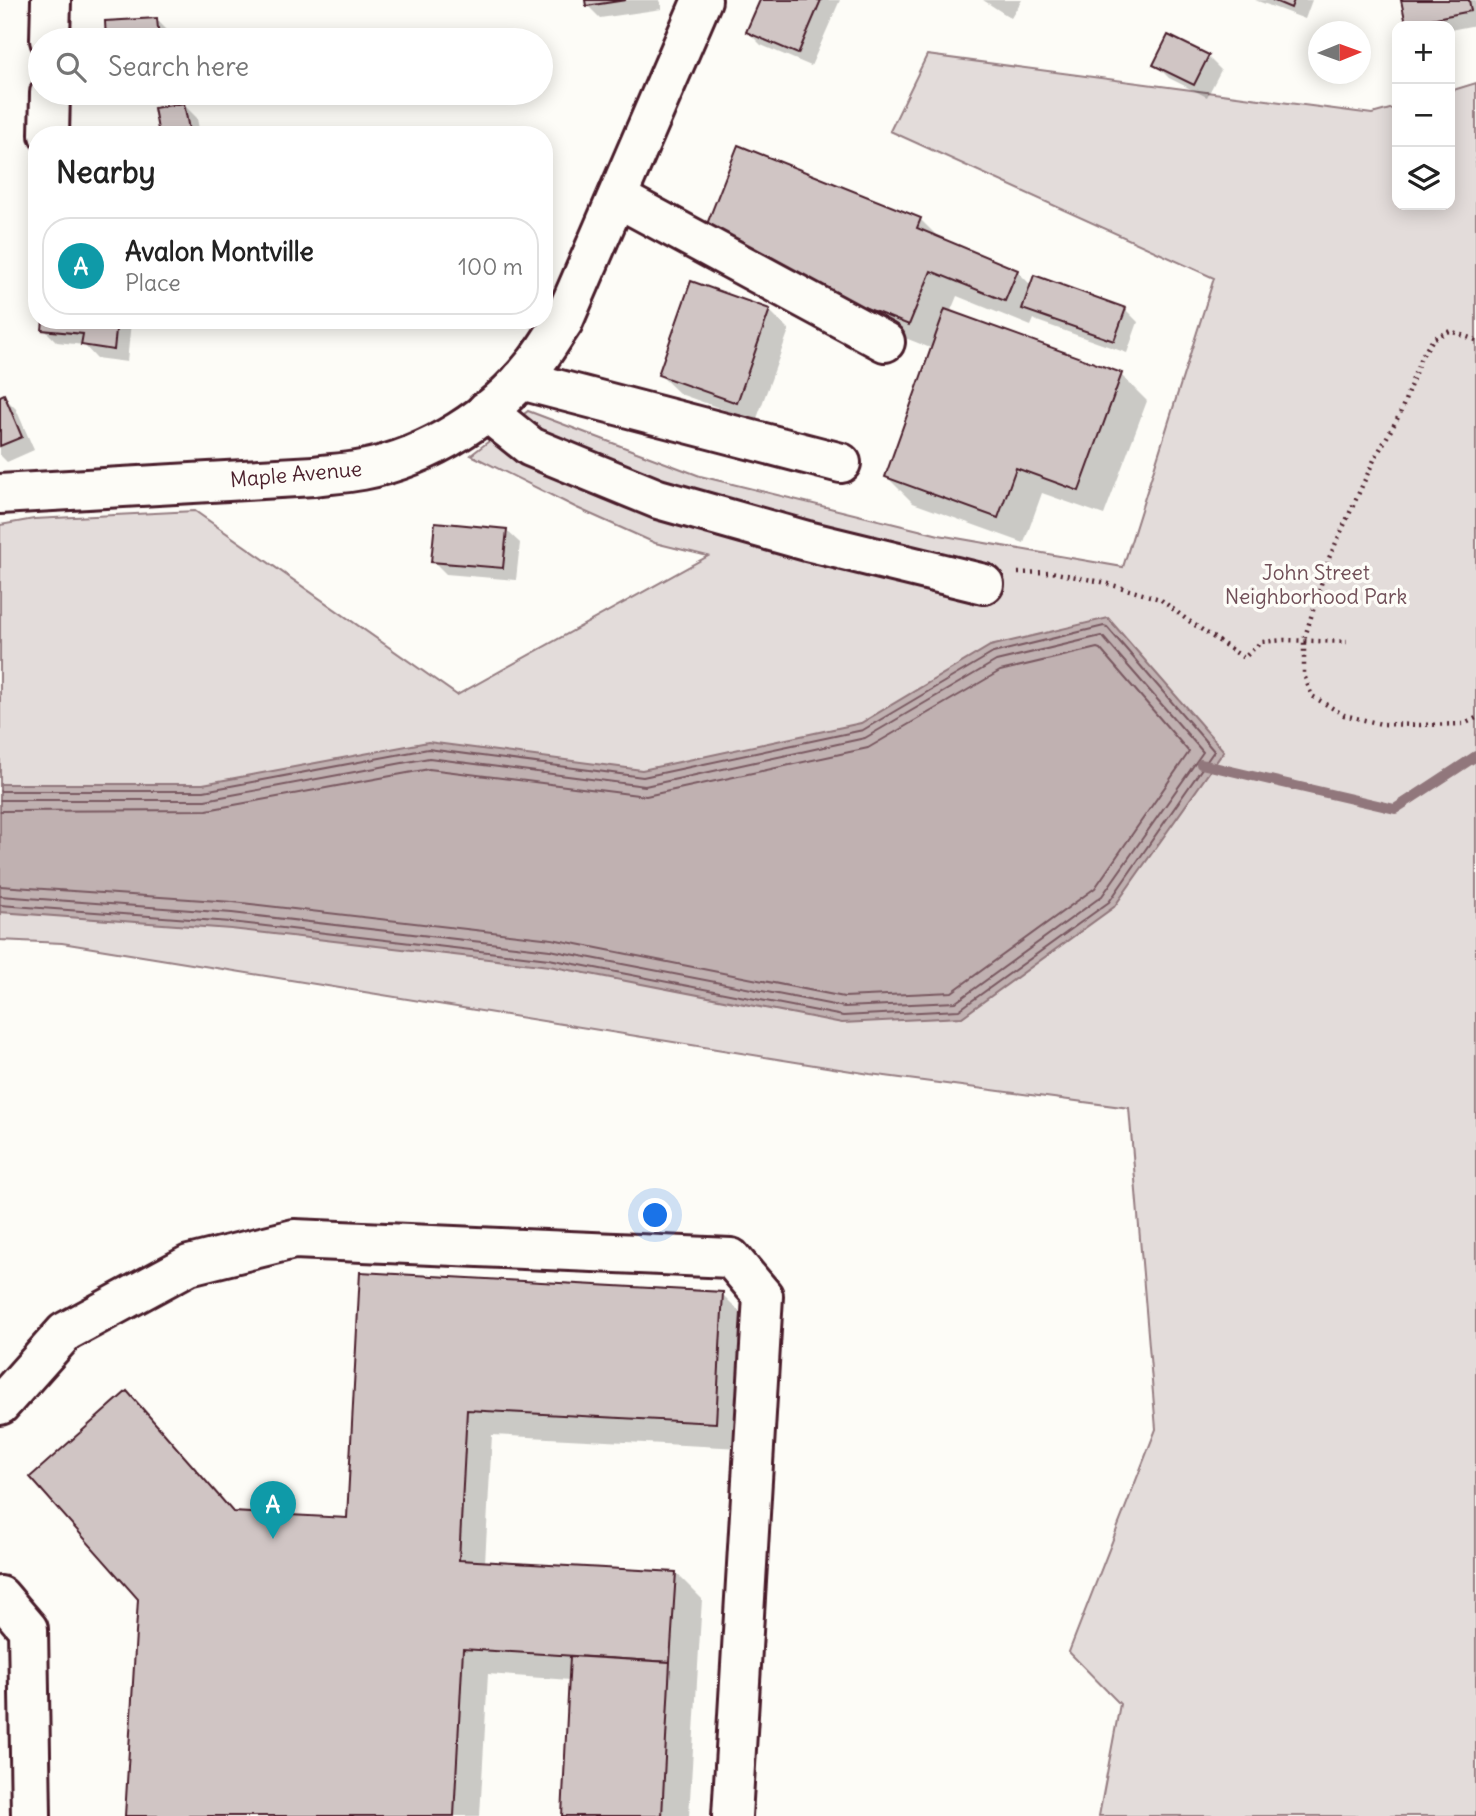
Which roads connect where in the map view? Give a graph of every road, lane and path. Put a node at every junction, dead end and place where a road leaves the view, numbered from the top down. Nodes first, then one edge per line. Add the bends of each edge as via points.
1 (51, 0) edge
2 (702, 0) edge
3 (50, 28) edge
4 (50, 105) edge
5 (49, 126) edge
6 (618, 198) junction
7 (1476, 340) edge
8 (885, 342) dead end
9 (521, 380) junction
10 (486, 411) junction
11 (841, 463) dead end
12 (0, 494) edge
13 (984, 584) joint
14 (1304, 640) junction
15 (1347, 642) dead end
16 (1476, 718) edge
17 (0, 1405) edge
18 (0, 1596) edge
19 (31, 1816) edge
20 (732, 1816) edge

1 - 3 street
2 - 6 street, Maple Avenue
4 - 5 street
6 - 8 street
6 - 9 street, Maple Avenue via 563,322
7 - 14 path via 1450,331 1434,338 1421,357 1400,414 1329,558
9 - 10 street, Maple Avenue
9 - 11 street
10 - 12 street, Maple Avenue via 428,449 361,470
10 - 13 street via 531,447 658,499
13 - 14 path via 1013,573 1051,572 1102,582 1160,599 1244,658 1261,642
14 - 15 path
14 - 16 path via 1304,675 1312,696 1344,715 1381,724 1420,725 1464,724
17 - 20 street via 65,1332 189,1265 294,1239 731,1258 763,1296
18 - 19 street via 28,1629

